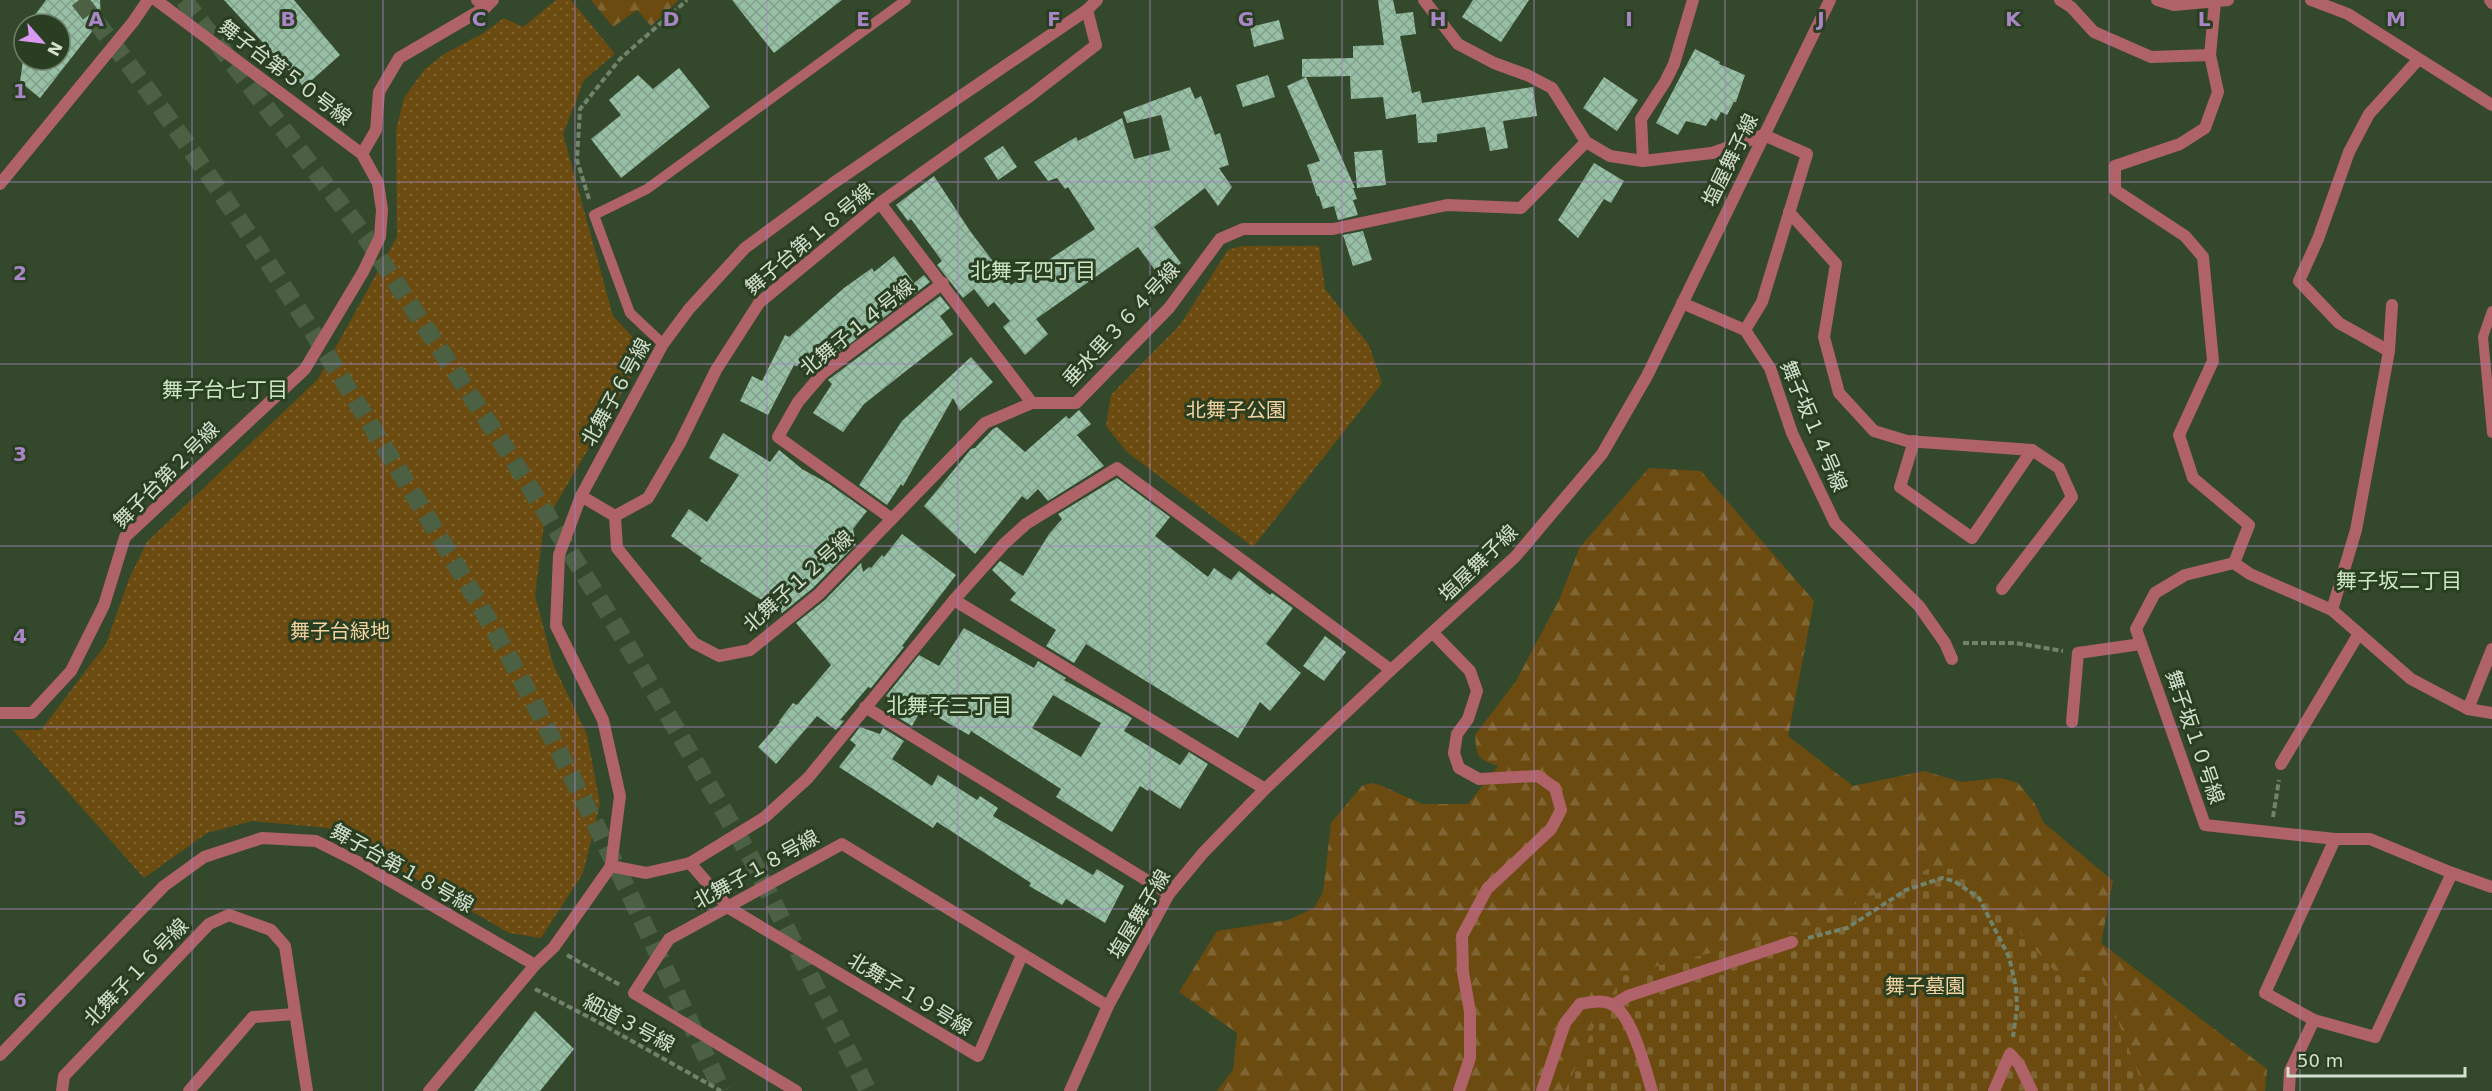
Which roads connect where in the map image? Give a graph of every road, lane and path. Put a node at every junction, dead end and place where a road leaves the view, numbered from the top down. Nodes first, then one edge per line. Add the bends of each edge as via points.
1 (148, 0) edge
2 (156, 0) edge
3 (687, 0) edge
4 (906, 0) edge
5 (1097, 0) edge
6 (1424, 0) edge
7 (1694, 0) edge
8 (1830, 0) edge
9 (2060, 0) edge
10 (2157, 0) edge
11 (2228, 0) edge
12 (2311, 0) edge
13 (486, 2) edge
14 (2215, 2) junction
15 (1087, 10) junction
16 (2210, 55) junction
17 (2418, 60) junction
18 (2492, 105) edge
19 (1764, 135) junction
20 (1586, 142) junction
21 (362, 154) junction
22 (1643, 161) junction
23 (0, 184) edge
24 (880, 203) junction
25 (1789, 212) junction
26 (594, 215) junction
27 (943, 283) junction
28 (1682, 303) junction
29 (2392, 305) dead end
30 (2492, 311) edge
31 (1745, 330) junction
32 (663, 344) junction
33 (2390, 351) junction
34 (1032, 404) junction
35 (2492, 434) edge
36 (1914, 441) junction
37 (2032, 450) junction
38 (581, 496) junction
39 (615, 516) junction
40 (892, 519) junction
41 (2234, 563) junction
42 (2002, 589) dead end
43 (954, 600) junction
44 (2332, 610) junction
45 (1433, 633) junction
46 (2358, 635) junction
47 (1945, 643) junction
48 (2141, 644) junction
49 (2492, 649) edge
50 (2078, 653) junction
51 (1952, 659) dead end
52 (1391, 670) junction
53 (865, 707) junction
54 (2468, 709) junction
55 (0, 713) edge
56 (2492, 713) edge
57 (2072, 722) dead end
58 (2281, 764) joint
59 (1265, 789) junction
60 (2271, 832) junction
61 (2335, 839) junction
62 (690, 863) junction
63 (611, 866) junction
64 (2452, 873) junction
65 (2492, 887) edge
66 (1169, 894) junction
67 (729, 908) junction
68 (1792, 942) joint
69 (554, 947) junction
70 (1022, 955) junction
71 (535, 966) junction
72 (522, 983) junction
73 (634, 993) junction
74 (1613, 1005) junction
75 (1108, 1006) junction
76 (295, 1014) junction
77 (2314, 1020) junction
78 (0, 1054) edge
79 (2010, 1055) junction
80 (62, 1091) edge
81 (189, 1091) edge
82 (307, 1091) edge
83 (429, 1091) edge
84 (721, 1091) edge
85 (796, 1091) edge
86 (1070, 1091) edge
87 (1459, 1091) edge
88 (1542, 1091) edge
89 (1652, 1091) edge
90 (1994, 1091) edge
91 (2032, 1091) edge
92 (2289, 1091) edge

1 - 23 street
2 - 21 street, 舞子台第５０号線
3 - 26 path via 620,59 580,109 577,160
4 - 26 lane via 647,189
5 - 15 street, 北舞子６号線
6 - 20 street via 1458,44 1552,88
7 - 22 street via 1674,64 1641,118
8 - 19 street, 塩屋舞子線
9 - 16 street via 2094,32 2151,57
10 - 14 street via 2174,5
11 - 14 street
12 - 17 street via 2348,14
13 - 21 street via 399,58 380,92 376,130
14 - 16 street
15 - 24 street, 舞子台第１８号線 via 1096,45
15 - 32 street, 北舞子６号線 via 745,248
16 - 41 street via 2218,92 2205,128 2180,144 2115,166 2115,190 2185,236 2203,256 2213,361 2179,435 2193,478 2249,525
17 - 18 street
17 - 33 street via 2369,114 2349,152 2299,281 2339,322
19 - 22 street via 1712,153
19 - 25 street via 1807,154
19 - 28 street, 塩屋舞子線
20 - 22 street via 1610,156
20 - 34 street, 垂水里３６４号線 via 1521,208 1447,205 1333,229 1243,229 1220,239 1168,308 1076,403
21 - 55 street, 舞子台第２号線 via 378,183 380,237 305,369 125,537 104,605 71,671 32,713
24 - 27 street
24 - 39 street, 舞子台第１８号線 via 759,303 716,370 648,498
25 - 31 street via 1762,302
25 - 36 street via 1836,264 1824,337 1839,393 1875,431
26 - 32 lane via 630,313
27 - 34 street
27 - 40 street, 北舞子１４号線 via 822,374 798,402 778,437
28 - 31 street
28 - 45 street, 塩屋舞子線 via 1602,454 1515,557
29 - 33 street
30 - 35 lane via 2483,337
31 - 47 street, 舞子坂１４号線 via 1770,368 1792,433 1835,523 1919,606
32 - 38 street, 北舞子６号線
33 - 44 street via 2356,530
34 - 40 street, 北舞子１２号線 via 986,423
36 - 37 street
36 - 37 street via 1900,487 1972,538
37 - 42 street via 2059,468 2072,497
38 - 39 street
38 - 63 street, 北舞子６号線 via 559,555 556,626 603,720 613,763 620,796
39 - 40 street, 北舞子１２号線 via 616,548 694,643 719,656 750,650 819,594
41 - 44 street
41 - 48 street, 舞子坂１０号線 via 2185,575 2155,593 2136,629
43 - 52 street via 1026,524 1117,468
43 - 53 street
43 - 59 street
44 - 46 street
45 - 52 street, 塩屋舞子線
45 - 87 street via 1470,671 1477,691 1468,719 1456,734 1454,753 1459,768 1479,779 1538,776 1555,788 1561,810 1551,829 1487,889 1462,936 1470,1012 1470,1058
46 - 54 street via 2410,679
46 - 58 street
47 - 50 path via 2015,643
47 - 51 street, 舞子坂１４号線
48 - 50 street
48 - 60 street, 舞子坂１０号線 via 2205,825
49 - 54 street
50 - 57 street
52 - 59 street, 塩屋舞子線
53 - 62 street via 808,778 765,817
53 - 66 street
54 - 56 street
58 - 60 path
59 - 66 street, 塩屋舞子線
60 - 61 street, 舞子坂１０号線
61 - 64 street, 舞子坂１０号線 via 2370,839
61 - 77 street via 2265,993
62 - 63 street via 646,873
62 - 67 street
63 - 69 street, 北舞子６号線
64 - 65 street
64 - 77 street via 2375,1037
66 - 75 street, 塩屋舞子線
67 - 70 street, 北舞子１８号線 via 842,844
67 - 70 street, 北舞子１９号線 via 978,1056
67 - 73 street, 北舞子１８号線 via 669,939
68 - 74 street via 1628,996
68 - 79 path via 1847,928 1906,890 1942,878 1954,881 1979,898 2009,957 2017,1008
69 - 71 street, 北舞子６号線
69 - 73 path
70 - 75 street, 北舞子１８号線
71 - 72 street, 北舞子６号線
71 - 78 street, 舞子台第１８号線 via 316,841 262,838 204,857 164,886
72 - 83 street, 北舞子６号線
72 - 84 path, 細道３号線
73 - 85 street
74 - 88 street via 1597,1001 1580,1004 1565,1023
74 - 89 street via 1626,1018
75 - 86 street, 塩屋舞子線
76 - 80 street, 北舞子１６号線 via 285,946 271,930 230,915 209,924 72,1067 64,1076
76 - 81 street via 253,1017
76 - 82 street, 北舞子１６号線
77 - 92 street via 2289,1071
79 - 90 street
79 - 91 street

